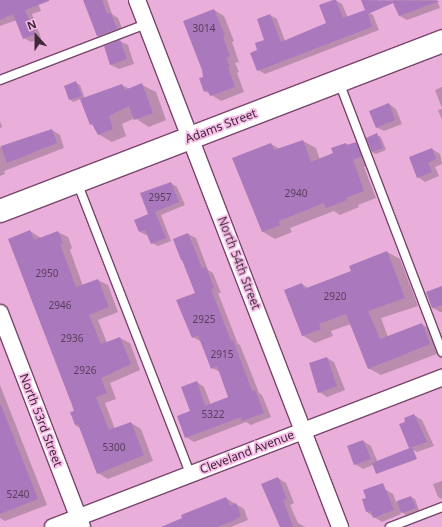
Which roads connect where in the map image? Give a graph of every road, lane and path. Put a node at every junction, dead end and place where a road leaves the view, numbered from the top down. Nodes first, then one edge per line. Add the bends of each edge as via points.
1 (137, 0) edge
2 (146, 24) junction
3 (442, 42) edge
4 (0, 80) edge
5 (339, 82) junction
6 (191, 138) junction
7 (77, 182) junction
8 (0, 211) edge
9 (0, 313) edge
10 (442, 352) edge
11 (442, 378) edge
12 (303, 431) junction
13 (190, 474) junction
14 (442, 507) edge
15 (80, 522) edge
16 (53, 527) edge
17 (340, 527) edge
18 (390, 527) edge

1 - 2 street, North 54th Street
2 - 4 lane
2 - 6 street, North 54th Street
3 - 5 main road, Adams Street
5 - 6 main road, Adams Street
5 - 10 lane
6 - 7 main road, Adams Street
6 - 12 street, North 54th Street
7 - 8 main road, Adams Street
7 - 13 lane
9 - 15 street, North 53rd Street
11 - 12 street, Cleveland Avenue
12 - 13 street, Cleveland Avenue
12 - 17 street, North 54th Street
13 - 15 street, Cleveland Avenue
14 - 18 lane
15 - 16 street, Cleveland Avenue

